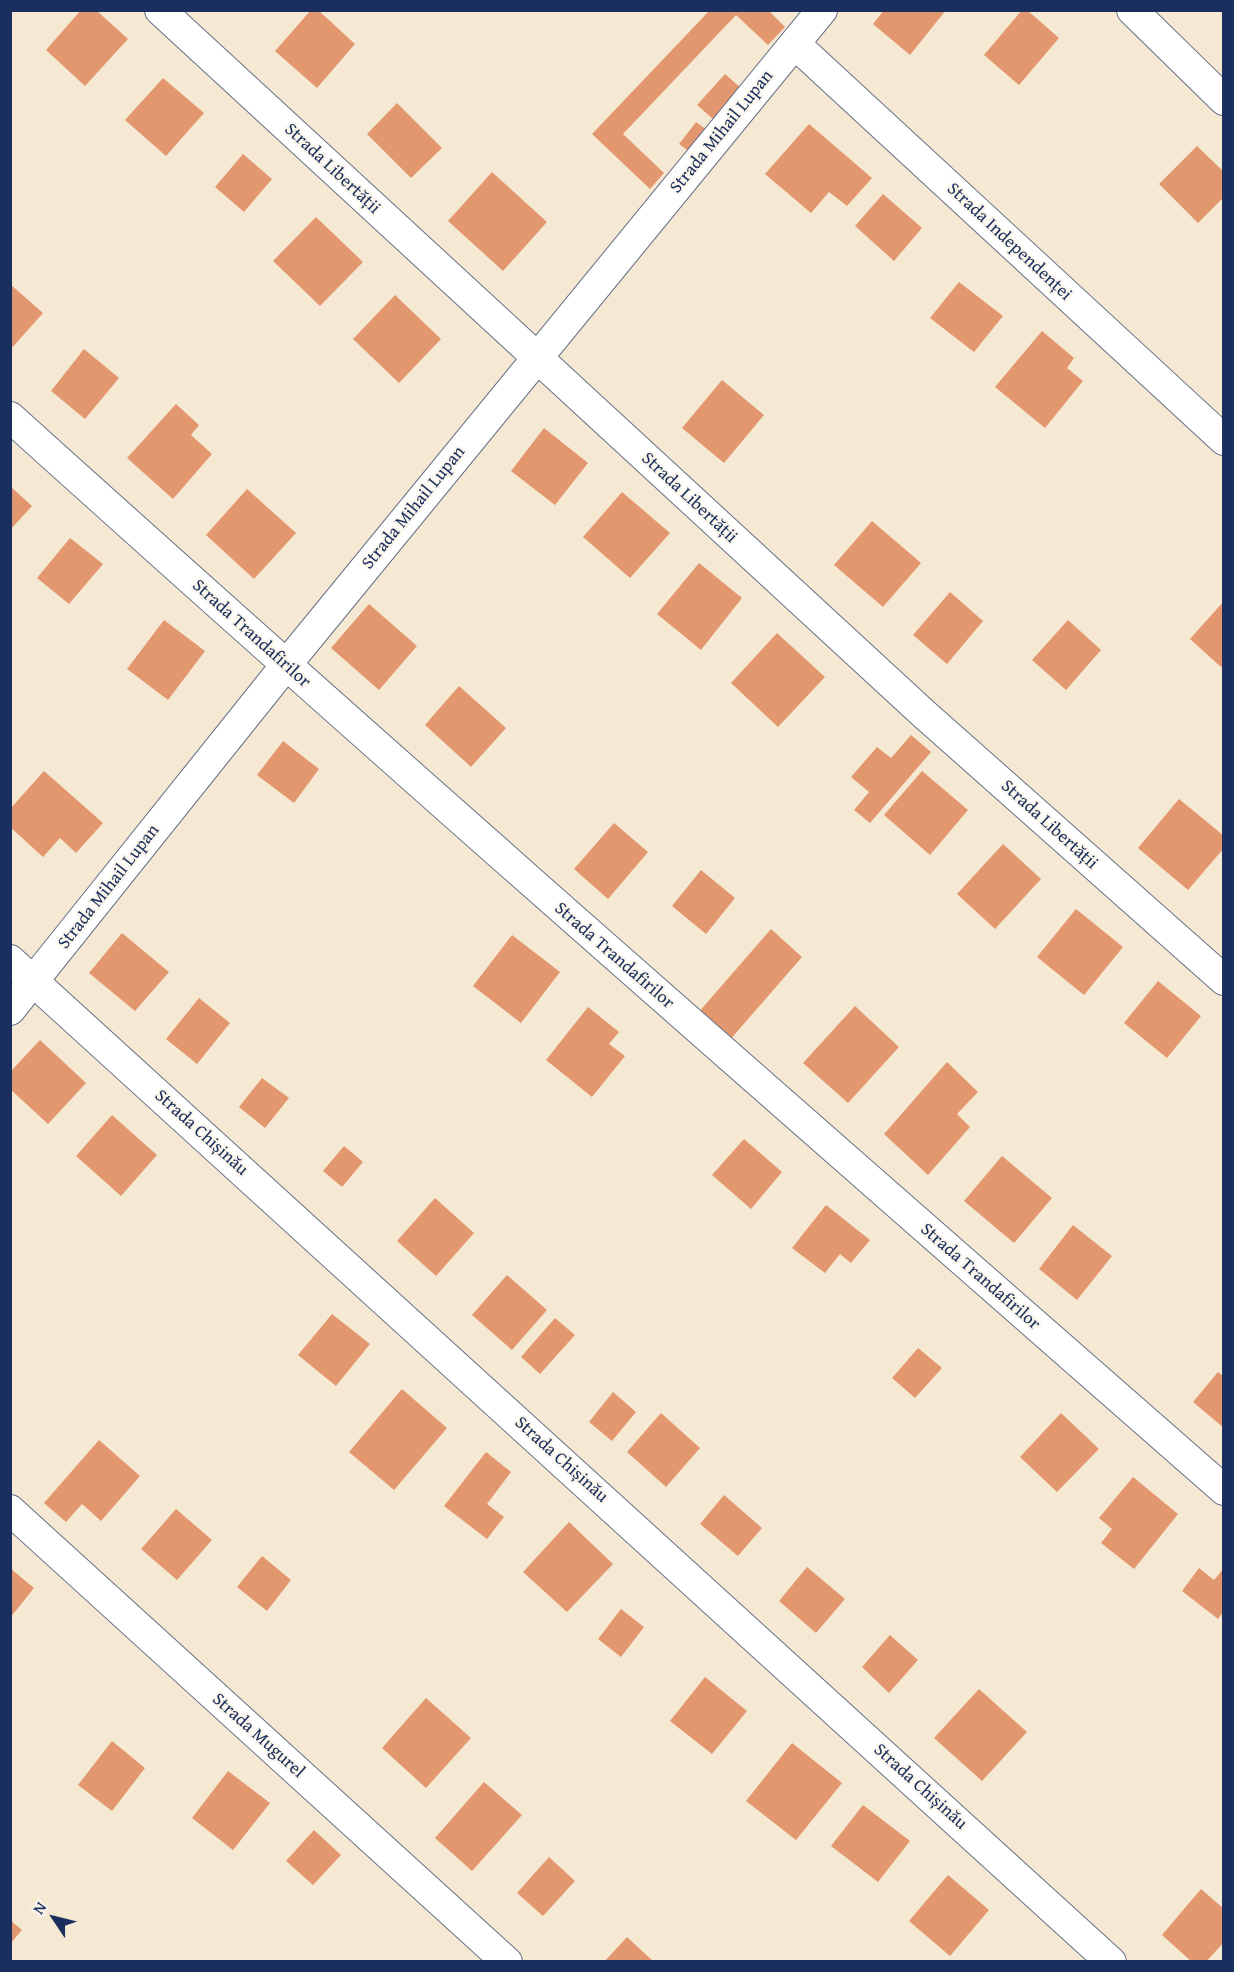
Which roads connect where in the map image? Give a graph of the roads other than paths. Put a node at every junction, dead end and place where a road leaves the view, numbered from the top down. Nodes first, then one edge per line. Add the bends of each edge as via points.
1 (160, 10) edge
2 (822, 10) edge
3 (1132, 10) edge
4 (795, 44) junction
5 (1224, 100) edge
6 (537, 358) junction
7 (10, 417) edge
8 (1224, 440) edge
9 (285, 665) junction
10 (10, 960) edge
11 (1224, 980) edge
12 (34, 981) junction
13 (10, 1010) edge
14 (1224, 1490) edge
15 (10, 1510) edge
16 (507, 1962) edge
17 (1111, 1962) edge

1 - 6 street, Strada Libertății
2 - 4 street, Strada Mihail Lupan
3 - 5 street
4 - 6 street, Strada Mihail Lupan
4 - 8 street, Strada Independenței
6 - 9 street, Strada Mihail Lupan
6 - 11 street, Strada Libertății via 924,714
7 - 9 street, Strada Trandafirilor
9 - 12 street, Strada Mihail Lupan
9 - 14 street, Strada Trandafirilor
10 - 12 street, Strada Chișinău
12 - 13 street, Strada Mihail Lupan
12 - 17 street, Strada Chișinău
15 - 16 street, Strada Mugurel

